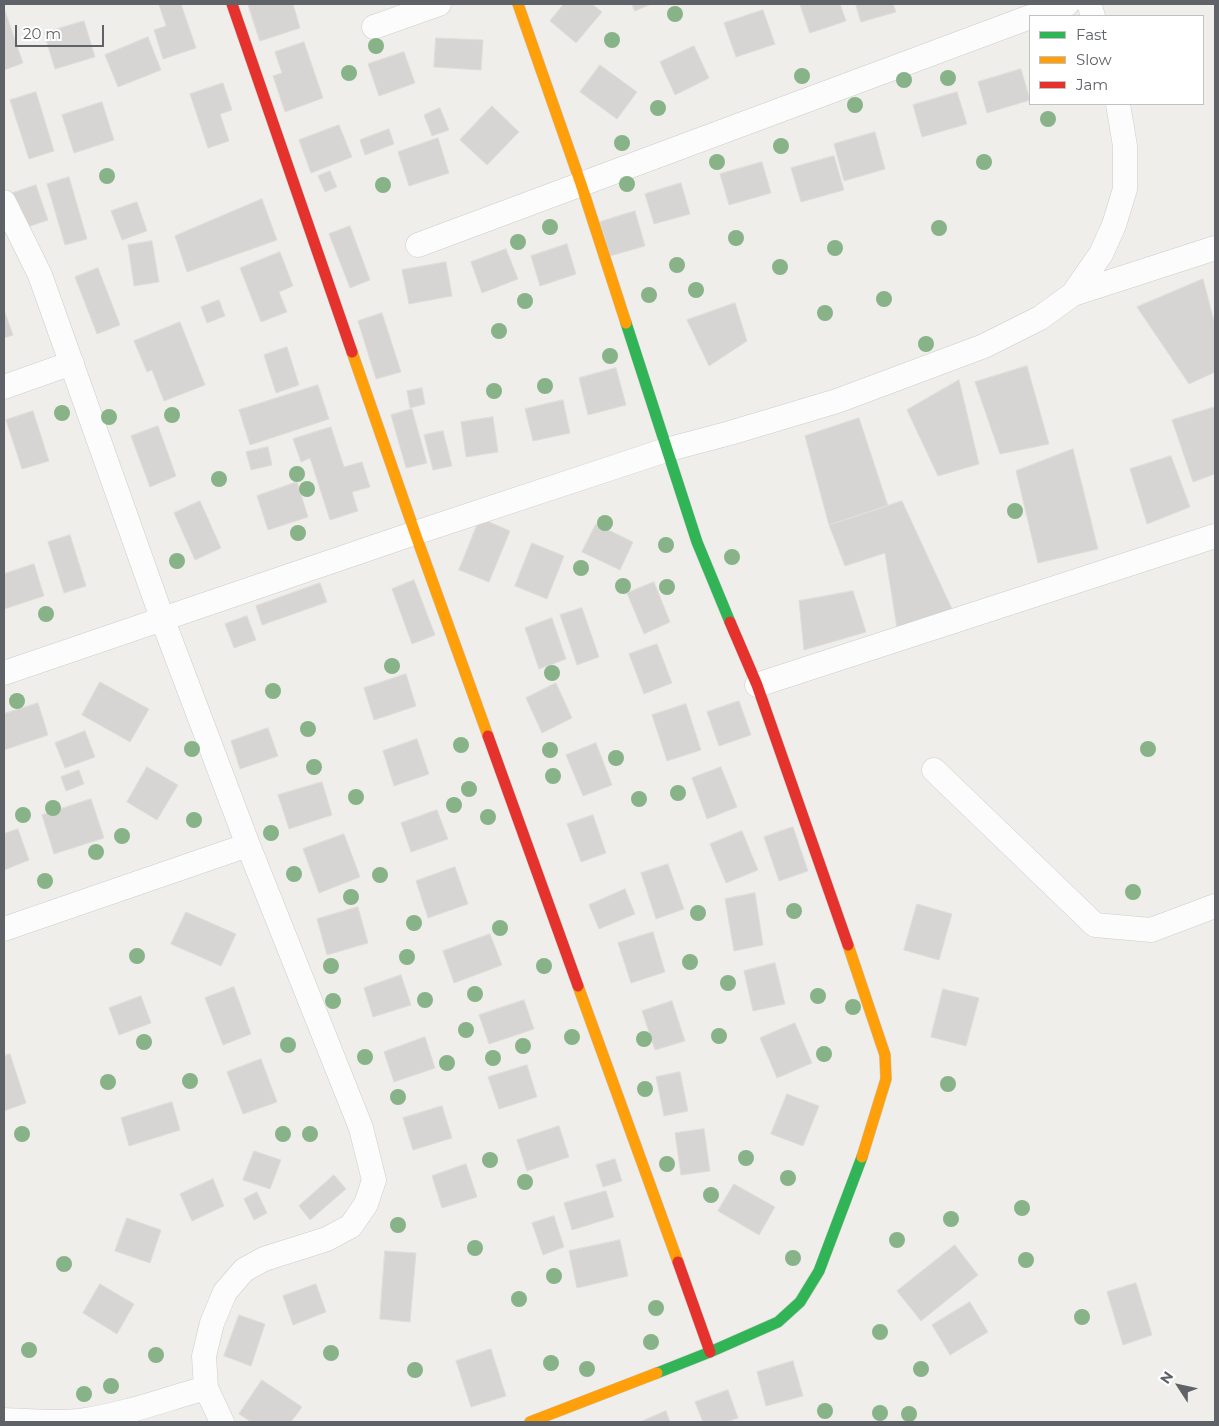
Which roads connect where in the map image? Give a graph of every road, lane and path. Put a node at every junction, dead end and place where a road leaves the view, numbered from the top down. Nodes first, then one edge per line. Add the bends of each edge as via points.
1 (232, 4) edge
2 (439, 4) edge
3 (518, 4) edge
4 (1067, 4) edge
5 (1037, 15) edge
6 (1029, 18) edge
7 (374, 27) dead end
8 (1118, 105) edge
9 (581, 184) junction
10 (4, 203) edge
11 (418, 245) dead end
12 (1215, 248) edge
13 (1073, 294) junction
14 (72, 363) junction
15 (4, 387) edge
16 (666, 450) junction
17 (415, 533) junction
18 (1215, 536) edge
19 (162, 618) junction
20 (4, 673) edge
21 (758, 686) junction
22 (934, 770) dead end
23 (248, 845) junction
24 (1215, 906) edge
25 (4, 929) edge
26 (710, 1352) junction
27 (206, 1388) junction
28 (4, 1420) edge
29 (222, 1422) edge
30 (530, 1422) edge

1 - 17 street
2 - 7 street
3 - 9 street
4 - 5 street
6 - 9 street
8 - 13 street via 1125,146 1125,189 1101,254
9 - 11 street
9 - 16 street
10 - 14 street via 40,275
12 - 13 street
13 - 16 street via 1040,318 984,346 837,401
14 - 15 street
14 - 19 street
16 - 17 street
16 - 21 street via 697,542
17 - 19 street
17 - 26 street
18 - 21 street
19 - 20 street
19 - 23 street
21 - 26 street via 885,1056 886,1079 866,1148 819,1271 800,1302 778,1322
22 - 24 street via 1095,925 1150,930
23 - 25 street
23 - 27 street via 361,1128 374,1180 366,1204 351,1226 328,1239 264,1259 244,1270 225,1292 212,1323 204,1356
26 - 30 street
27 - 28 street via 85,1420
27 - 29 street

